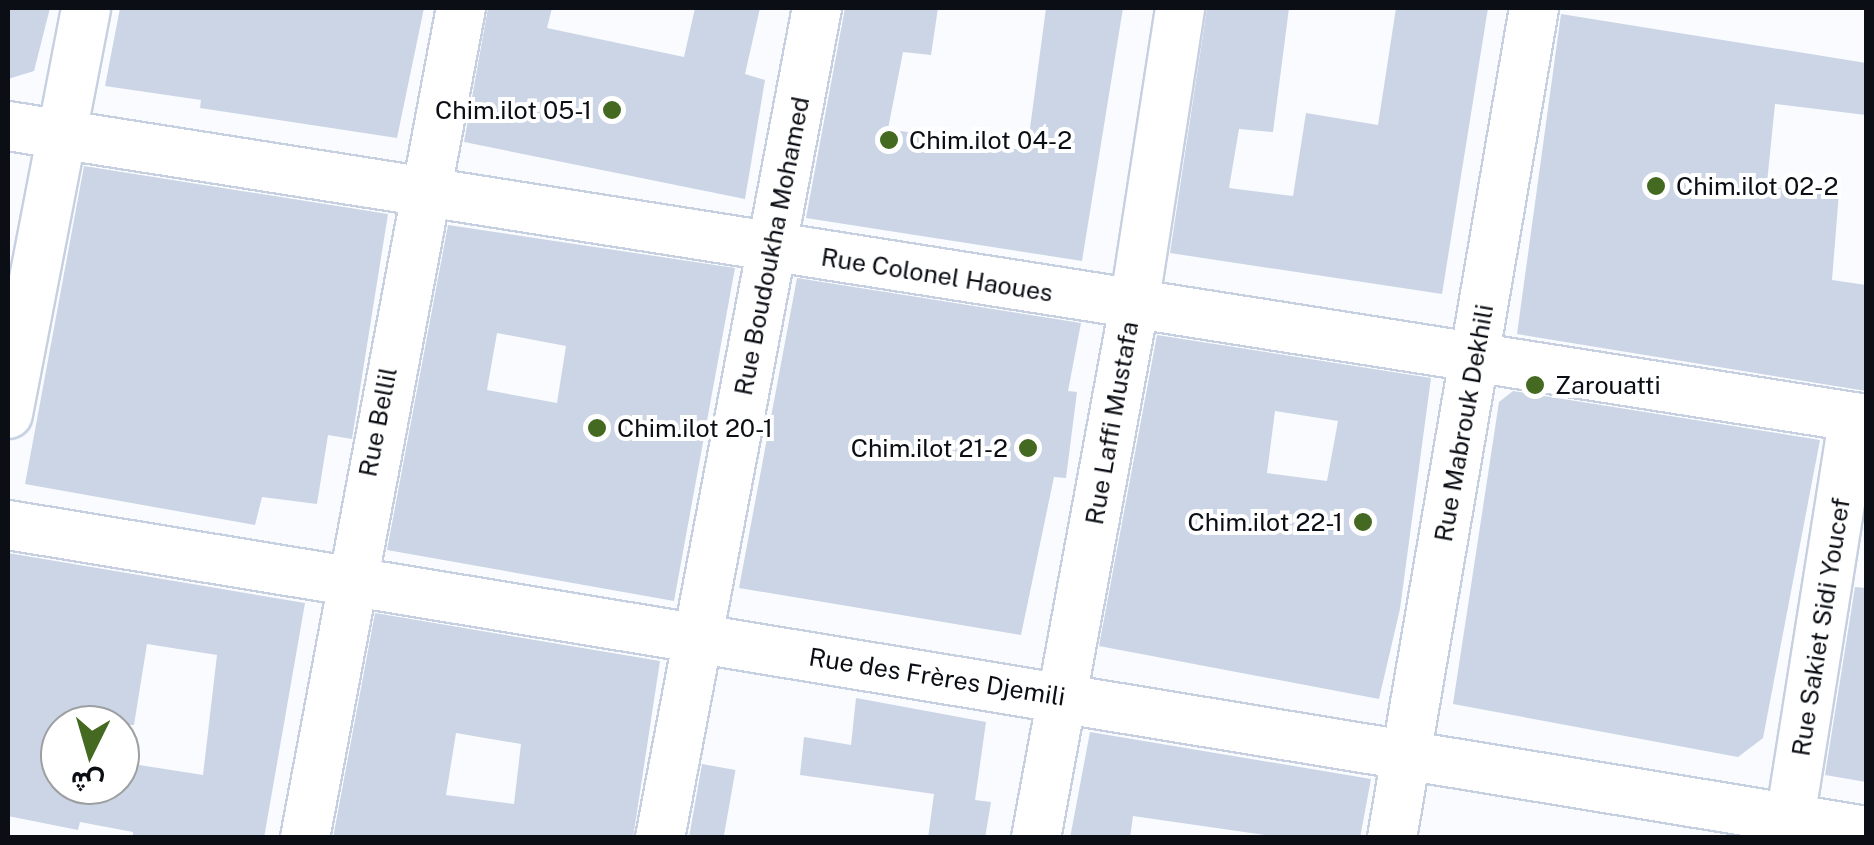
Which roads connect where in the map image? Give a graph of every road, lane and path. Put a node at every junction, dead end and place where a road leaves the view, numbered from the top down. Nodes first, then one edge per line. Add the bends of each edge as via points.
1 (86, 8) edge
2 (460, 8) edge
3 (817, 8) edge
4 (1180, 8) edge
5 (1534, 8) edge
6 (8, 126) edge
7 (64, 136) junction
8 (420, 196) junction
9 (771, 250) junction
10 (1134, 306) junction
11 (1475, 358) junction
12 (8, 414) edge
13 (1860, 418) edge
14 (8, 525) edge
15 (348, 580) junction
16 (698, 638) junction
17 (1062, 698) junction
18 (1408, 755) junction
19 (1789, 828) edge
20 (1866, 830) edge
21 (305, 838) edge
22 (660, 838) edge
23 (1036, 838) edge
24 (1392, 838) edge

1 - 7 street
2 - 8 street, Rue Bellil
3 - 9 street, Rue Boudoukha Mohamed
4 - 10 street, Rue Laffi Mustafa
5 - 11 street, Rue Mabrouk Dekhili
6 - 7 street, Rue Colonel Haoues
7 - 8 street, Rue Colonel Haoues
7 - 12 street
8 - 9 street, Rue Colonel Haoues
8 - 15 street, Rue Bellil
9 - 10 street, Rue Colonel Haoues
9 - 16 street, Rue Boudoukha Mohamed
10 - 11 street, Rue Colonel Haoues
10 - 17 street, Rue Laffi Mustafa
11 - 13 street, Rue Colonel Haoues
11 - 18 street, Rue Mabrouk Dekhili
13 - 19 street, Rue Sakiet Sidi Youcef
14 - 15 street, Rue des Frères Djemili
15 - 16 street, Rue des Frères Djemili
15 - 21 street, Rue Bellil
16 - 17 street, Rue des Frères Djemili
16 - 22 street, Rue Boudoukha Mohamed
17 - 18 street, Rue des Frères Djemili
17 - 23 street, Rue Laffi Mustafa
18 - 19 street, Rue des Frères Djemili
18 - 24 street, Rue Mabrouk Dekhili
19 - 20 street, Rue des Frères Djemili

